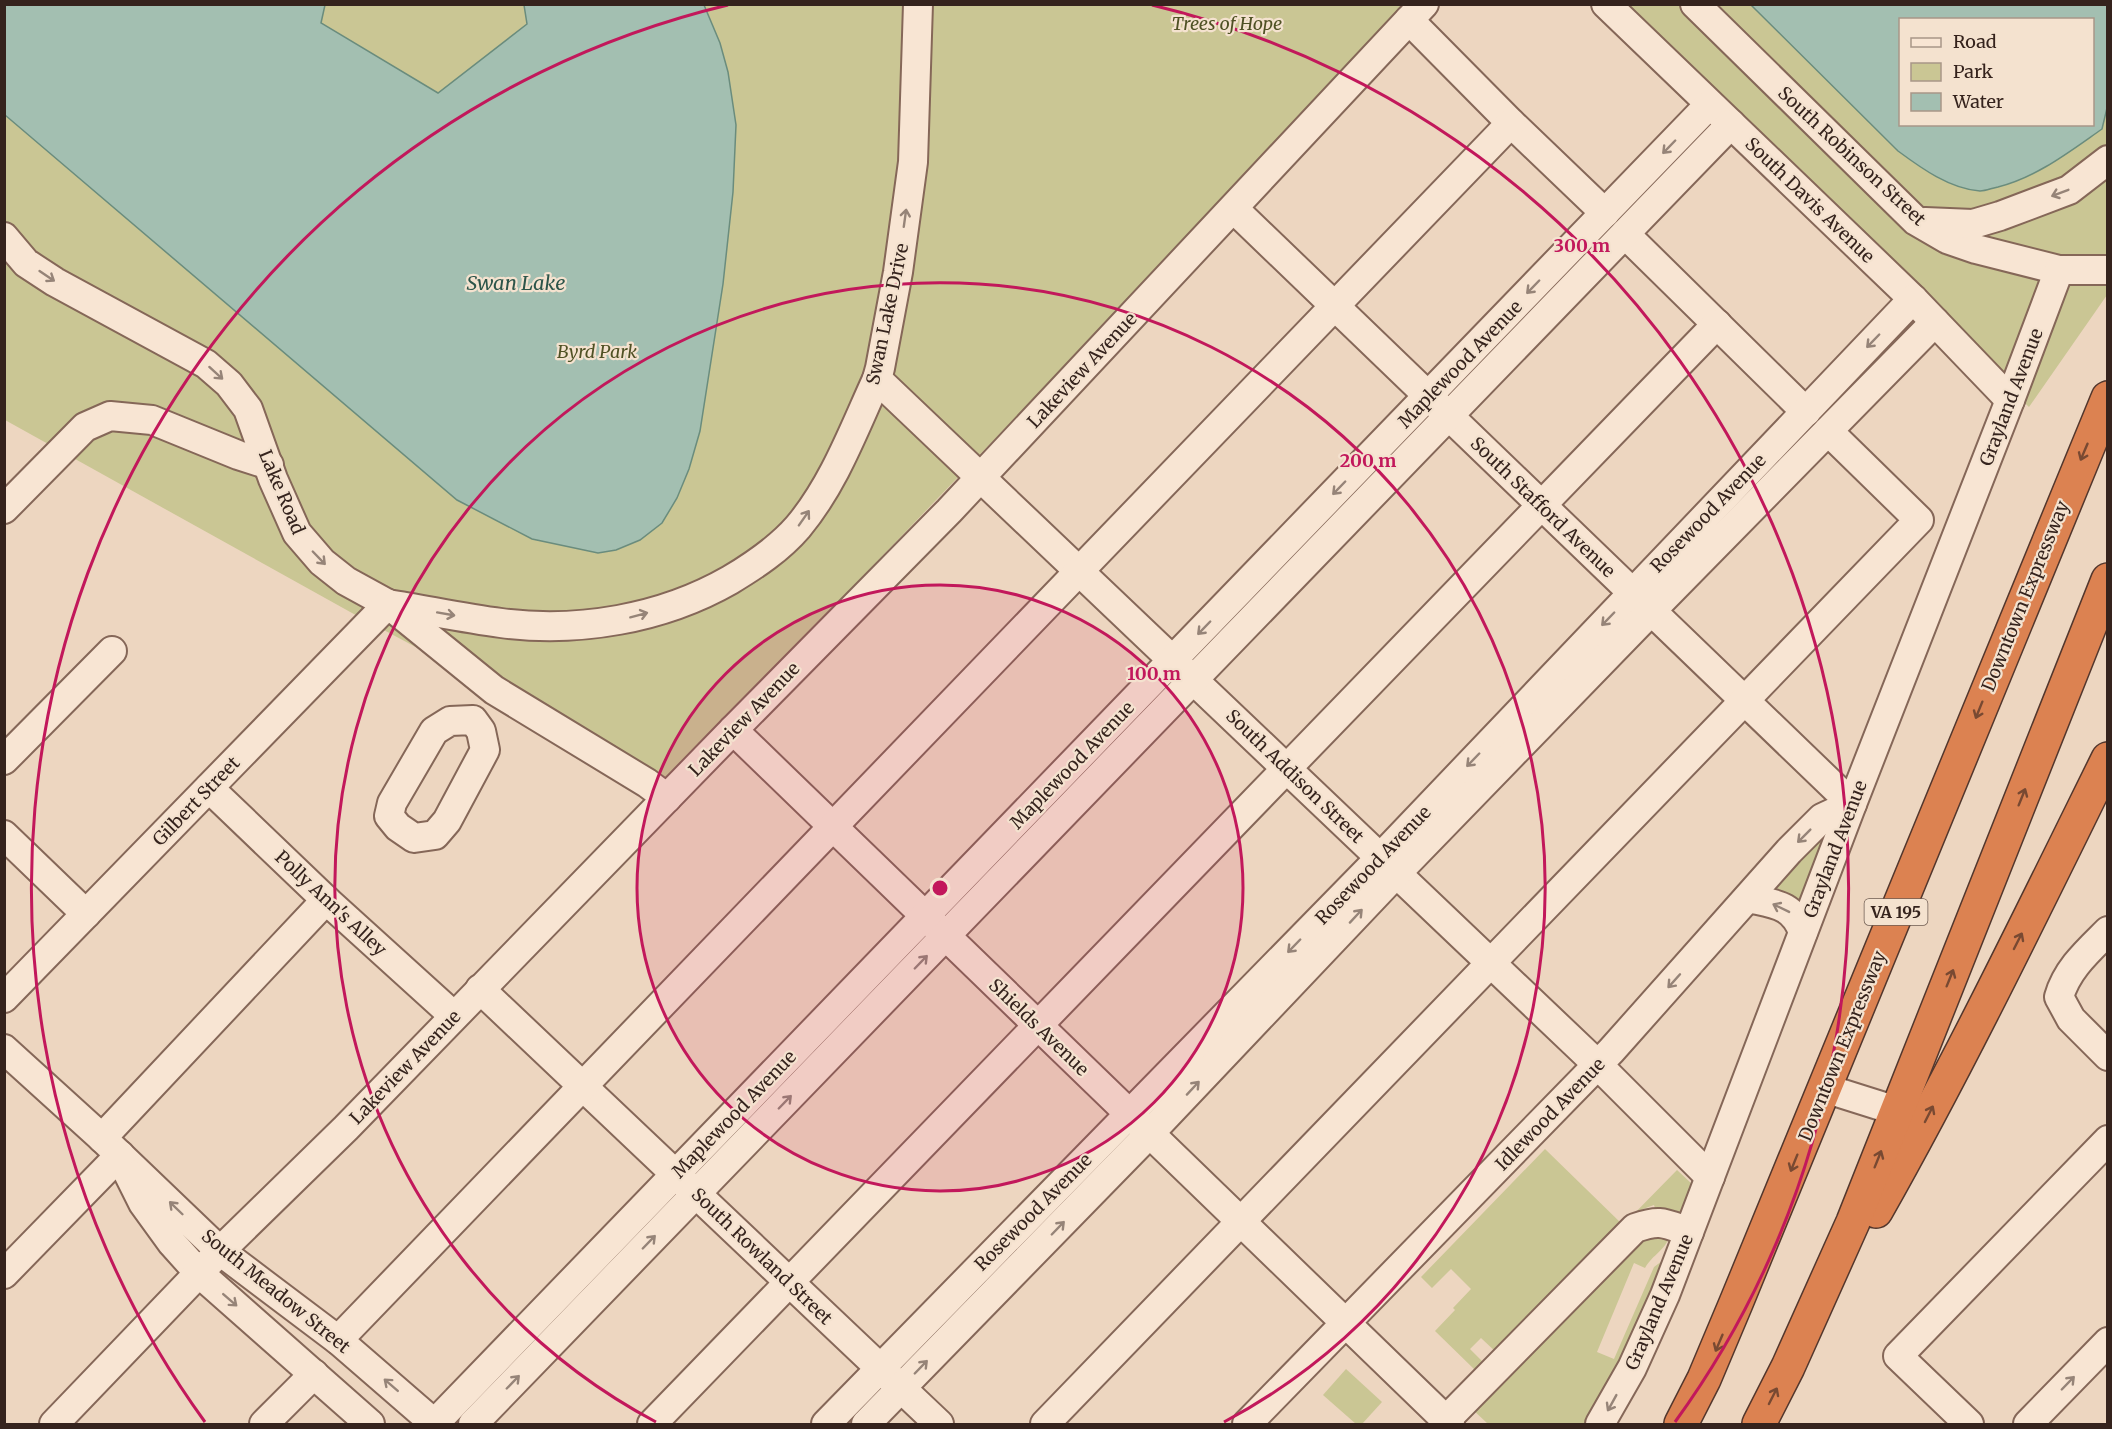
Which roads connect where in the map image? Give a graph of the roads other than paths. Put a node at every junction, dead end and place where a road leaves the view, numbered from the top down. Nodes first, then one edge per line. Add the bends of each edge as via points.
1 (918, 4) edge
2 (1606, 4) edge
3 (1695, 4) edge
4 (1417, 12) edge
5 (1709, 105) junction
6 (1510, 123) junction
7 (1731, 124) junction
8 (2108, 160) edge
9 (1234, 209) junction
10 (1605, 213) junction
11 (1916, 221) junction
12 (1625, 234) junction
13 (4, 237) edge
14 (2059, 270) junction
15 (2108, 270) edge
16 (1913, 299) junction
17 (1334, 306) junction
18 (1935, 322) junction
19 (1717, 324) junction
20 (877, 379) junction
21 (1428, 396) junction
22 (2108, 398) edge
23 (2010, 400) junction
24 (1806, 412) junction
25 (1449, 416) junction
26 (1828, 431) junction
27 (269, 465) junction
28 (981, 477) junction
29 (1542, 506) junction
30 (4, 509) edge
31 (1079, 570) junction
32 (2108, 580) edge
33 (1642, 602) junction
34 (388, 604) junction
35 (112, 651) dead end
36 (1173, 660) junction
37 (1194, 680) junction
38 (494, 690) junction
39 (1745, 701) junction
40 (473, 720) dead end
41 (733, 730) junction
42 (2108, 759) edge
43 (4, 760) edge
44 (1287, 769) junction
45 (209, 788) junction
46 (667, 798) junction
47 (1852, 804) junction
48 (832, 827) junction
49 (4, 835) edge
50 (1389, 865) junction
51 (1748, 898) junction
52 (326, 900) junction
53 (86, 914) junction
54 (925, 916) junction
55 (2108, 931) edge
56 (1803, 932) junction
57 (945, 936) junction
58 (1491, 963) junction
59 (480, 988) junction
60 (4, 998) edge
61 (454, 1016) junction
62 (1038, 1026) junction
63 (2108, 1056) edge
64 (8, 1060) edge
65 (1598, 1065) junction
66 (583, 1086) junction
67 (1824, 1088) junction
68 (1897, 1112) junction
69 (1129, 1114) junction
70 (1149, 1134) junction
71 (2108, 1140) edge
72 (111, 1146) junction
73 (676, 1174) junction
74 (1710, 1177) junction
75 (696, 1194) junction
76 (1240, 1222) junction
77 (1689, 1232) junction
78 (220, 1251) junction
79 (199, 1273) junction
80 (4, 1274) edge
81 (789, 1283) junction
82 (1345, 1324) junction
83 (338, 1340) junction
84 (2108, 1342) edge
85 (1788, 1367) junction
86 (879, 1368) junction
87 (314, 1374) junction
88 (901, 1388) junction
89 (1448, 1422) edge
90 (434, 1424) edge
91 (54, 1425) edge
92 (264, 1425) edge
93 (370, 1425) edge
94 (473, 1425) edge
95 (652, 1425) edge
96 (826, 1425) edge
97 (866, 1425) edge
98 (939, 1425) edge
99 (1045, 1425) edge
100 (1247, 1425) edge
101 (1600, 1425) edge
102 (1681, 1425) edge
103 (1759, 1425) edge
104 (1970, 1425) edge
105 (2028, 1425) edge

20 -> 1 street, Swan Lake Drive via 898,272 913,162
2 - 5 street, South Davis Avenue
3 - 11 street, South Robinson Street
4 - 6 street
4 - 9 street, Lakeview Avenue
5 - 7 street, South Davis Avenue
5 -> 10 street, Maplewood Avenue
6 - 10 street
6 - 17 street
7 - 12 street, Maplewood Avenue
7 - 16 street, South Davis Avenue
8 -> 11 street via 2069,190 2000,216 1973,224
9 - 17 street, South Stafford Avenue
9 - 28 street, Lakeview Avenue
10 -> 21 street, Maplewood Avenue
11 - 14 street, South Robinson Street via 1947,239 1976,249
12 - 19 street
12 - 25 street, Maplewood Avenue
13 -> 27 street, Lake Road via 26,263 55,282 206,364 229,384 248,409
14 - 15 street, South Robinson Street
14 - 23 street, Grayland Avenue
16 - 18 street, South Davis Avenue
16 -> 24 street, Rosewood Avenue
17 - 21 street, South Stafford Avenue
17 - 31 street
18 - 23 street, South Davis Avenue
18 - 26 street, Rosewood Avenue
19 - 24 street
19 - 29 street
20 - 28 street, South Addison Street
34 -> 20 street, Swan Lake Drive via 502,623 564,626 624,619 670,607 716,588 755,565 798,527 842,457
21 - 25 street, South Stafford Avenue
21 -> 36 street, Maplewood Avenue
22 -> 67 highway, Downtown Expressway / VA 195
23 - 47 street, Grayland Avenue
24 - 33 street, Rosewood Avenue
25 - 29 street, South Stafford Avenue
25 - 37 street, Maplewood Avenue
26 - 33 street, Rosewood Avenue
26 - 39 street via 1919,520
27 - 30 street via 152,420 110,416 85,427
27 -> 34 street, Lake Road via 297,533 322,562 346,581
28 - 31 street, South Addison Street
28 - 41 street, Lakeview Avenue
29 - 33 street, South Stafford Avenue
29 - 44 street
31 - 36 street, South Addison Street
31 - 48 street
68 -> 32 highway
33 - 39 street, South Stafford Avenue
33 - 50 street, Rosewood Avenue
34 - 38 street, Lake Road
34 - 45 street, Gilbert Street
35 - 43 street
36 - 37 street, South Addison Street
36 - 54 street, Maplewood Avenue
37 - 44 street, South Addison Street
37 - 57 street, Maplewood Avenue
38 - 40 street
38 - 46 street, Lake Road
39 - 47 street, South Stafford Avenue
39 - 58 street
41 - 46 street, Lakeview Avenue
41 - 48 street, Shields Avenue
85 -> 42 highway via 1916,1140
44 - 50 street, South Addison Street
44 - 62 street
45 - 52 street, Polly Ann's Alley
45 - 53 street, Gilbert Street
46 - 59 street, Lakeview Avenue
47 -> 51 street, Idlewood Avenue via 1822,818
47 - 56 street, Grayland Avenue
48 - 54 street, Shields Avenue
48 - 66 street
49 - 53 street
50 - 58 street, South Addison Street
50 -> 69 street, Rosewood Avenue
70 -> 50 street, Rosewood Avenue
56 -> 51 street via 1787,908
51 -> 65 street, Idlewood Avenue
52 - 61 street, Polly Ann's Alley
52 - 72 street
53 - 60 street, Gilbert Street
54 - 57 street, Shields Avenue
54 - 73 street, Maplewood Avenue
55 - 63 street via 2073,966 2059,997 2071,1019
56 - 74 street, Grayland Avenue
57 - 62 street, Shields Avenue
75 -> 57 street, Maplewood Avenue
58 - 65 street, South Addison Street
58 - 76 street
59 - 61 street, Lakeview Avenue
59 - 66 street, South Rowland Street
61 - 78 street, Lakeview Avenue
62 - 69 street, Shields Avenue
62 - 81 street
64 - 72 street, South Meadow Street
65 - 74 street, South Addison Street
65 - 82 street, Idlewood Avenue
66 - 73 street, South Rowland Street
66 - 83 street
67 - 68 street
67 -> 102 highway, Downtown Expressway / VA 195 via 1704,1379
85 -> 68 highway
69 - 70 street, Shields Avenue
69 - 86 street, Rosewood Avenue
70 - 76 street, Shields Avenue
88 -> 70 street, Rosewood Avenue
71 - 104 street via 1898,1356
78 -> 72 street, South Meadow Street
72 - 79 street, South Meadow Street via 143,1203
72 - 80 street
73 - 75 street, South Rowland Street
73 - 90 street, Maplewood Avenue
74 - 77 street, Grayland Avenue
75 - 81 street, South Rowland Street
94 -> 75 street, Maplewood Avenue
76 - 82 street, Shields Avenue
76 - 99 street
77 - 89 street via 1654,1222 1635,1228
77 -> 101 street, Grayland Avenue via 1632,1368
78 - 79 street, Lakeview Avenue
78 - 83 street, South Meadow Street
79 -> 87 street, South Meadow Street
79 - 91 street, Lakeview Avenue
81 - 86 street, South Rowland Street
81 - 95 street
82 - 89 street, Shields Avenue
82 - 100 street, Idlewood Avenue
90 -> 83 street, South Meadow Street
105 -> 84 street
103 -> 85 highway
86 - 88 street, South Rowland Street
86 - 96 street, Rosewood Avenue
87 - 92 street
87 - 93 street, South Meadow Street
88 - 97 street, Rosewood Avenue
88 - 98 street, South Rowland Street

